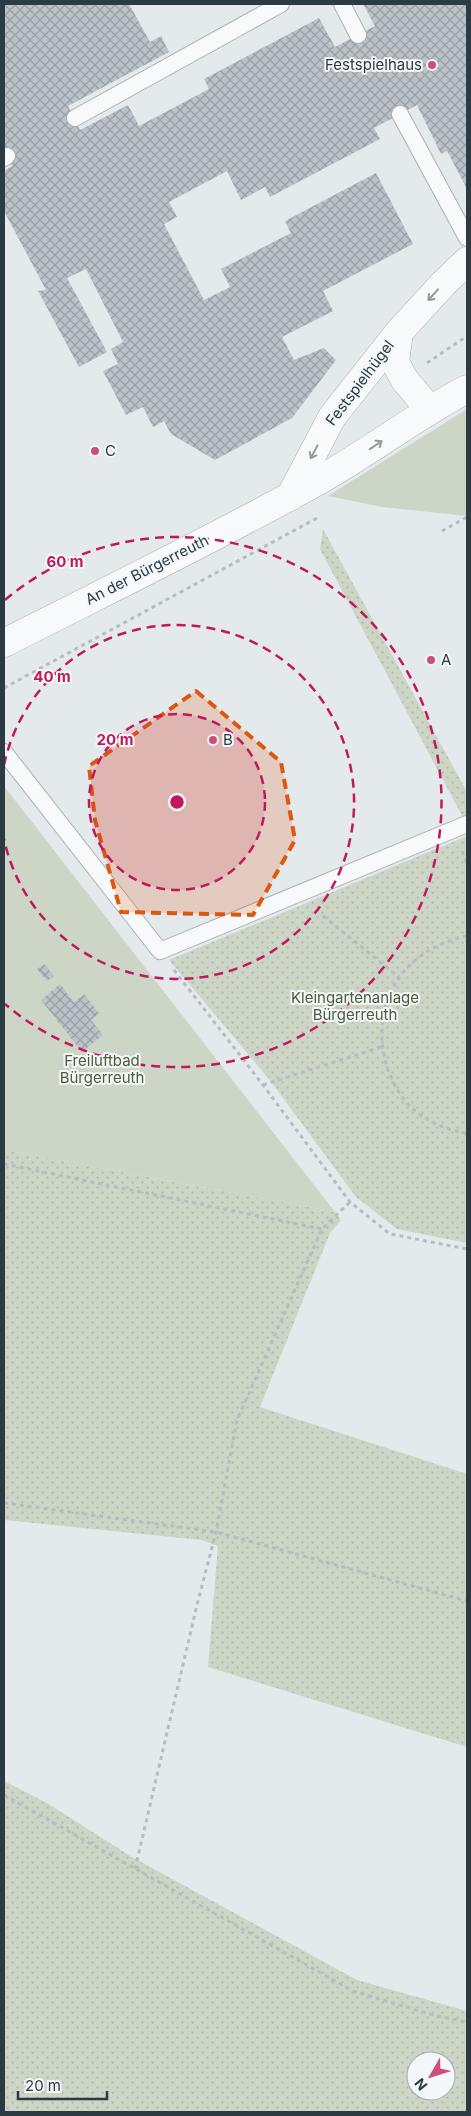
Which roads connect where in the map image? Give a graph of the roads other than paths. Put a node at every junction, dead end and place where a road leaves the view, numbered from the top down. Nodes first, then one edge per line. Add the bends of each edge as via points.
1 (281, 4) edge
2 (342, 4) edge
3 (358, 35) dead end
4 (400, 114) dead end
5 (74, 118) dead end
6 (467, 238) edge
7 (467, 261) edge
8 (400, 332) junction
9 (467, 389) edge
10 (429, 409) junction
11 (290, 497) junction
12 (4, 643) edge
13 (4, 752) edge
14 (467, 824) edge

1 - 5 lane
2 - 3 lane
4 - 6 lane
7 -> 8 street, Festspielhügel
8 - 10 street via 395,362 404,379
8 -> 11 street, Festspielhügel via 332,417
9 - 10 street
11 -> 10 street via 342,468
11 - 12 street, An der Bürgerreuth
13 - 14 lane via 160,951

